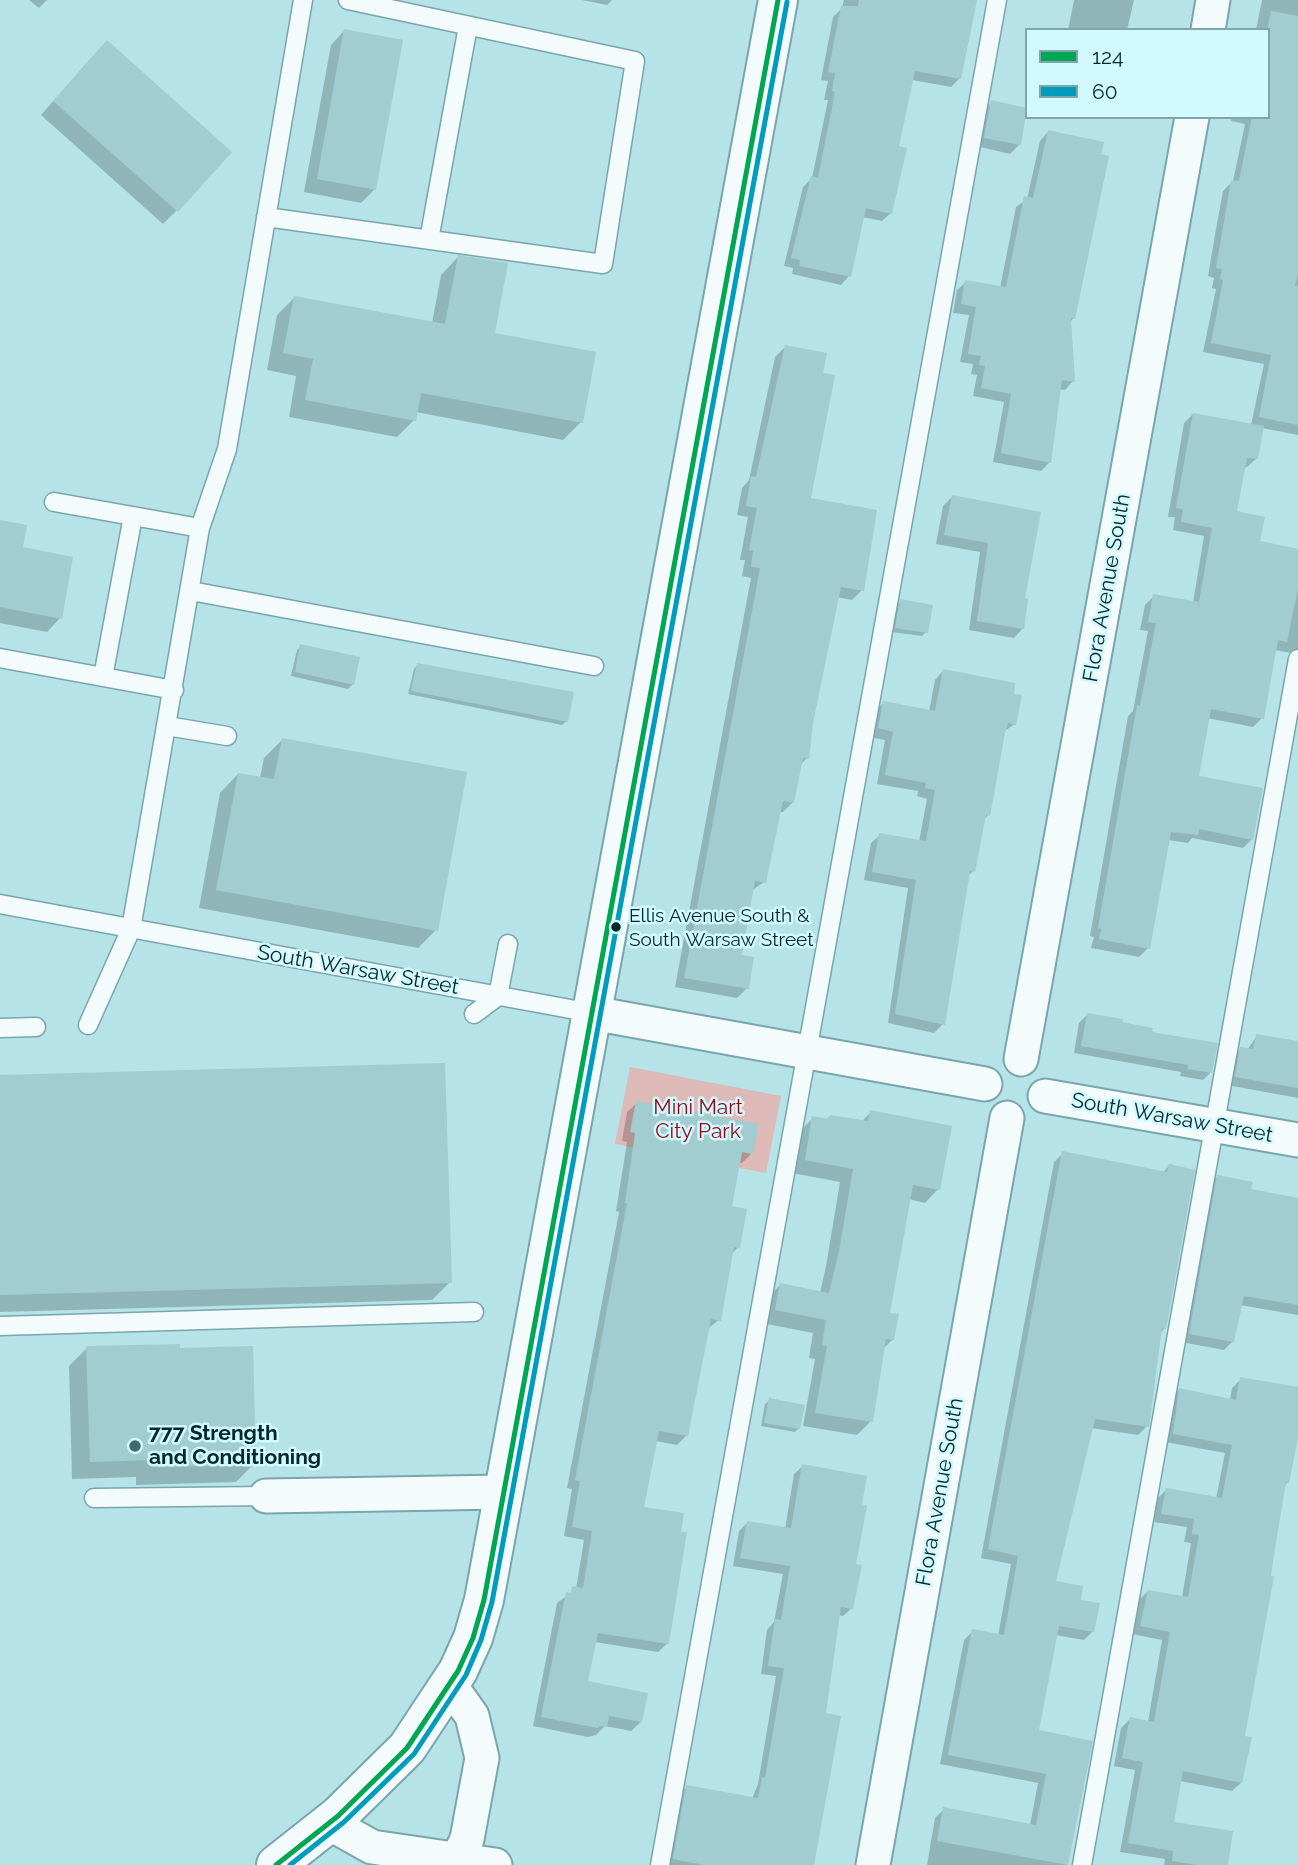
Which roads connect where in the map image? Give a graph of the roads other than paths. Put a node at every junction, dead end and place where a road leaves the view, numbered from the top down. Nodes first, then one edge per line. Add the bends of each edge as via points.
1 (303, 0) edge
2 (348, 0) edge
3 (778, 0) edge
4 (997, 0) edge
5 (1213, 0) edge
6 (468, 26) junction
7 (1208, 28) edge
8 (1192, 119) edge
9 (266, 217) junction
10 (429, 240) junction
11 (54, 502) dead end
12 (133, 516) junction
13 (200, 528) junction
14 (191, 591) junction
15 (0, 658) edge
16 (1298, 659) edge
17 (594, 666) dead end
18 (103, 677) junction
19 (174, 690) junction
20 (167, 726) junction
21 (227, 736) dead end
22 (0, 904) edge
23 (131, 929) junction
24 (508, 944) dead end
25 (498, 996) junction
26 (592, 1013) junction
27 (474, 1014) dead end
28 (88, 1025) dead end
29 (36, 1027) dead end
30 (0, 1028) edge
31 (806, 1050) junction
32 (1021, 1059) junction
33 (985, 1084) junction
34 (1045, 1096) junction
35 (1007, 1118) junction
36 (1213, 1124) junction
37 (1298, 1140) edge
38 (474, 1312) dead end
39 (0, 1326) edge
40 (505, 1492) junction
41 (266, 1496) joint
42 (94, 1498) dead end
43 (450, 1685) junction
44 (329, 1823) junction
45 (456, 1862) edge
46 (276, 1865) edge
47 (495, 1865) edge
48 (660, 1865) edge
49 (873, 1865) edge
50 (1082, 1865) edge

1 - 9 lane
2 - 6 lane
3 - 26 street
4 - 31 lane
5 - 7 street
6 - 10 lane
6 - 10 lane via 635,61 603,264
8 - 32 street, Flora Avenue South
9 - 10 lane
9 - 13 lane via 227,449
11 - 12 lane
12 - 13 lane
12 - 18 lane
13 - 14 lane
14 - 17 lane
14 - 19 lane
15 - 18 lane
16 - 36 lane
18 - 19 lane
19 - 20 lane
20 - 21 lane
20 - 23 lane
22 - 23 lane, South Warsaw Street via 46,904
23 - 25 lane, South Warsaw Street
23 - 28 lane
24 - 25 lane
25 - 26 lane, South Warsaw Street
25 - 27 lane
26 - 31 street, South Warsaw Street
26 - 40 street
29 - 30 lane
31 - 33 street, South Warsaw Street
31 - 48 lane
32 - 33 street via 999,1063
32 - 34 street via 1042,1073
33 - 35 street via 992,1108
34 - 35 street via 1030,1116
34 - 36 street, South Warsaw Street
35 - 49 street, Flora Avenue South
36 - 37 street, South Warsaw Street
36 - 50 lane
38 - 39 lane
40 - 41 street
40 - 43 street via 484,1600
41 - 42 lane
43 - 44 street via 407,1748
43 - 45 street via 472,1716 482,1758 467,1839
44 - 45 street via 372,1847
44 - 46 street
45 - 47 street

